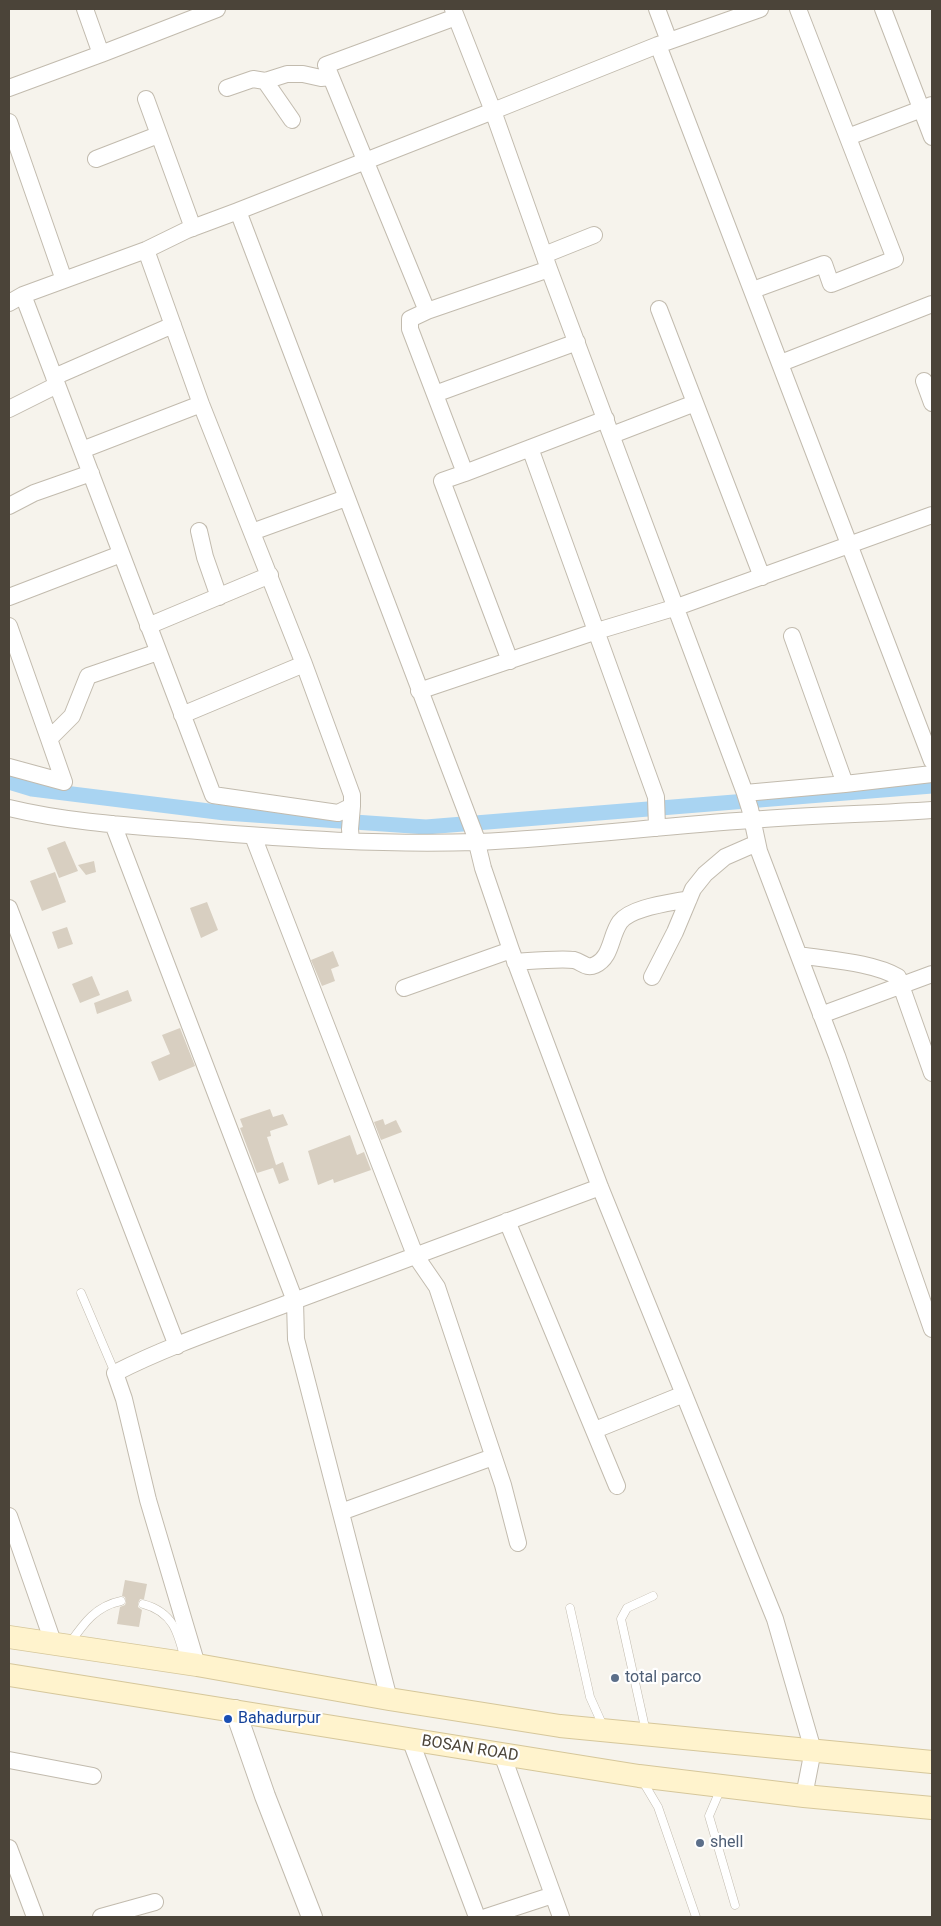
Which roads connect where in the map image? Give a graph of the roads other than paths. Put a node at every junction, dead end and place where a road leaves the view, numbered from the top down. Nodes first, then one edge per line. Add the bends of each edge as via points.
1 (85, 9) edge
2 (217, 9) edge
3 (657, 9) edge
4 (760, 9) edge
5 (798, 9) edge
6 (883, 9) edge
7 (455, 13) edge
8 (176, 16) edge
9 (663, 43) junction
10 (101, 54) junction
11 (330, 76) junction
12 (265, 81) junction
13 (9, 88) edge
14 (227, 88) dead end
15 (146, 99) dead end
16 (927, 107) edge
17 (493, 111) junction
18 (292, 120) dead end
19 (9, 122) edge
20 (158, 135) junction
21 (848, 137) junction
22 (932, 137) edge
23 (96, 158) dead end
24 (366, 161) junction
25 (238, 211) junction
26 (193, 228) junction
27 (594, 235) dead end
28 (146, 250) junction
29 (547, 262) junction
30 (64, 280) junction
31 (753, 290) junction
32 (16, 299) edge
33 (932, 304) edge
34 (659, 309) dead end
35 (427, 311) junction
36 (173, 324) junction
37 (577, 342) junction
38 (781, 363) junction
39 (55, 381) junction
40 (924, 381) dead end
41 (435, 394) junction
42 (695, 403) junction
43 (932, 403) edge
44 (201, 404) junction
45 (9, 409) edge
46 (609, 427) junction
47 (530, 448) junction
48 (82, 450) junction
49 (91, 473) junction
50 (465, 473) junction
51 (346, 498) junction
52 (9, 506) edge
53 (932, 515) edge
54 (200, 531) dead end
55 (252, 532) junction
56 (851, 545) junction
57 (121, 554) junction
58 (270, 575) junction
59 (762, 577) junction
60 (9, 597) edge
61 (219, 597) junction
62 (677, 608) junction
63 (9, 626) edge
64 (148, 626) junction
65 (597, 631) junction
66 (792, 636) dead end
67 (158, 652) junction
68 (510, 661) junction
69 (304, 664) junction
70 (419, 691) junction
71 (182, 715) junction
72 (49, 739) junction
73 (932, 761) edge
74 (9, 767) edge
75 (932, 774) edge
76 (845, 784) junction
77 (745, 793) junction
78 (9, 808) edge
79 (932, 810) edge
80 (656, 812) junction
81 (751, 814) junction
82 (351, 823) junction
83 (113, 824) junction
84 (253, 836) junction
85 (476, 838) junction
86 (757, 844) junction
87 (689, 899) junction
88 (9, 908) edge
89 (798, 955) junction
90 (513, 956) junction
91 (932, 974) edge
92 (652, 977) dead end
93 (901, 985) junction
94 (404, 988) dead end
95 (821, 1014) junction
96 (932, 1072) edge
97 (600, 1187) junction
98 (508, 1221) junction
99 (415, 1255) junction
100 (81, 1293) dead end
101 (295, 1301) junction
102 (932, 1330) edge
103 (177, 1346) junction
104 (115, 1373) junction
105 (684, 1394) junction
106 (595, 1430) junction
107 (493, 1457) junction
108 (617, 1486) dead end
109 (340, 1512) junction
110 (9, 1516) edge
111 (518, 1544) dead end
112 (653, 1596) dead end
113 (121, 1601) dead end
114 (143, 1604) dead end
115 (570, 1608) dead end
116 (9, 1637) edge
117 (61, 1646) junction
118 (192, 1664) junction
119 (9, 1675) edge
120 (389, 1699) junction
121 (235, 1710) junction
122 (605, 1730) junction
123 (647, 1734) junction
124 (410, 1739) junction
125 (813, 1750) junction
126 (502, 1754) junction
127 (9, 1760) edge
128 (932, 1762) edge
129 (93, 1776) dead end
130 (640, 1776) junction
131 (722, 1786) junction
132 (804, 1796) junction
133 (932, 1808) edge
134 (9, 1848) edge
135 (553, 1895) junction
136 (154, 1902) dead end
137 (735, 1905) dead end
138 (35, 1917) edge
139 (101, 1917) edge
140 (312, 1917) edge
141 (477, 1917) edge
142 (486, 1917) edge
143 (561, 1917) edge
144 (696, 1917) edge

1 - 10 street
2 - 8 street
3 - 9 street
4 - 9 street
5 - 21 street
6 - 16 street
7 - 11 street via 326,65
7 - 17 street
8 - 10 street
9 - 17 street
9 - 31 street
10 - 13 street
11 - 12 street via 287,74
11 - 24 street
12 - 14 street via 253,79
12 - 18 street
15 - 20 street
16 - 21 street
16 - 22 street
17 - 24 street
17 - 29 street
19 - 30 street
20 - 23 street
20 - 26 street
21 - 31 street via 895,259 831,284 824,264
24 - 25 street
24 - 35 street
25 - 26 street
25 - 51 street
26 - 28 street
27 - 29 street
28 - 30 street
28 - 36 street
29 - 35 street
29 - 37 street
30 - 32 street
31 - 38 street
32 - 39 street
33 - 38 street
34 - 42 street
35 - 41 street via 410,319 409,324
36 - 39 street
36 - 44 street
37 - 41 street
37 - 46 street
38 - 56 street
39 - 45 street
39 - 48 street
40 - 43 street
41 - 50 street
42 - 46 street
42 - 59 street
44 - 48 street
44 - 55 street
46 - 47 street
46 - 62 street
47 - 50 street
47 - 65 street
48 - 49 street
49 - 52 street via 34,493
49 - 57 street
50 - 68 street via 442,481
51 - 55 street
51 - 70 street
53 - 56 street
54 - 61 street
55 - 58 street
56 - 59 street
56 - 73 street
57 - 60 street
57 - 64 street
58 - 61 street
58 - 69 street
59 - 62 street
61 - 64 street
62 - 65 street
62 - 77 street
63 - 72 street
64 - 67 street
65 - 68 street
65 - 80 street
66 - 76 street
67 - 71 street
67 - 72 street via 88,676 72,716
68 - 70 street
69 - 71 street
69 - 82 street via 352,795
70 - 85 street
71 - 82 street via 213,795 338,813
72 - 74 street via 64,782
75 - 76 street
76 - 77 street
77 - 81 street
78 - 83 street via 42,816
79 - 81 street
80 - 81 street
80 - 85 street
81 - 86 street
82 - 84 street
82 - 85 street
83 - 84 street
83 - 101 street
84 - 99 street
85 - 90 street
86 - 87 street via 725,857 704,874
86 - 89 street
87 - 90 street via 646,908 620,921 607,955 596,965 586,967 574,960
87 - 92 street
88 - 103 street
89 - 93 street via 890,972 898,977
89 - 95 street
90 - 94 street
90 - 97 street
91 - 93 street
93 - 95 street
93 - 96 street
95 - 102 street
97 - 98 street
97 - 105 street
98 - 99 street
98 - 106 street
99 - 101 street
99 - 107 street via 437,1287
100 - 104 lane
101 - 103 street
101 - 109 street via 296,1339
103 - 104 street
104 - 118 street
105 - 106 street
105 - 125 street via 775,1619
106 - 108 street
107 - 109 street
107 - 111 street
109 - 120 street
110 - 117 street
112 - 123 lane via 627,1608 621,1619
113 - 117 lane via 99,1609
114 - 118 lane via 168,1617
115 - 122 lane via 590,1697
116 - 117 main road
117 - 118 main road
118 - 120 main road
119 - 121 main road, BOSAN ROAD
120 - 122 main road
121 - 124 main road, BOSAN ROAD
121 - 140 street
122 - 123 main road
123 - 125 main road
124 - 126 main road, BOSAN ROAD
124 - 141 street
125 - 128 main road
125 - 132 street
126 - 130 main road, BOSAN ROAD
126 - 135 street
127 - 129 street
130 - 131 main road, BOSAN ROAD
130 - 144 lane via 658,1807
131 - 132 main road, BOSAN ROAD
131 - 137 lane via 709,1816
132 - 133 main road, BOSAN ROAD
134 - 138 street
135 - 142 street
135 - 143 street
136 - 139 street

